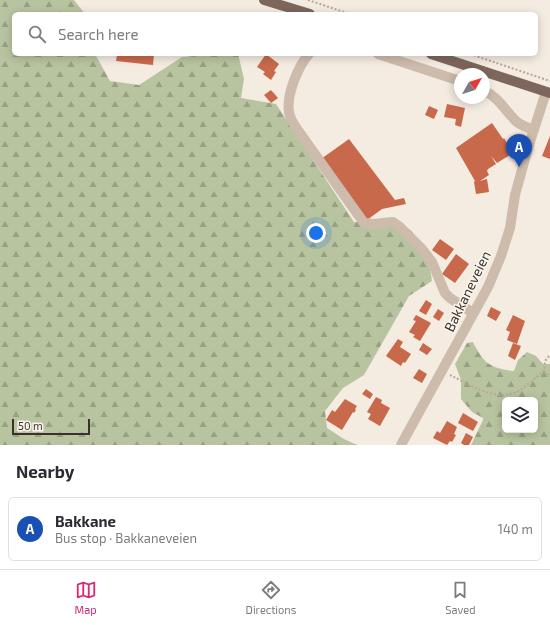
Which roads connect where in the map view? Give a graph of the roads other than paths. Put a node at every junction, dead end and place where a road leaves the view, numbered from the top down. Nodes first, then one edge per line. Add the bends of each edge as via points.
1 (264, 0) edge
2 (303, 12) edge
3 (308, 56) edge
4 (384, 56) edge
5 (437, 56) edge
6 (454, 79) edge
7 (548, 93) edge
8 (490, 94) edge
9 (534, 130) junction
10 (473, 313) junction
11 (401, 445) edge

1 - 2 main road
3 - 10 street via 297,74 289,104 289,114 295,125 364,222 393,222 400,227 432,262 445,293
4 - 6 street
5 - 7 main road
7 - 9 street, Bakkaneveien
8 - 9 street via 517,122
9 - 10 street, Bakkaneveien via 515,195 510,247
10 - 11 street, Bakkaneveien

